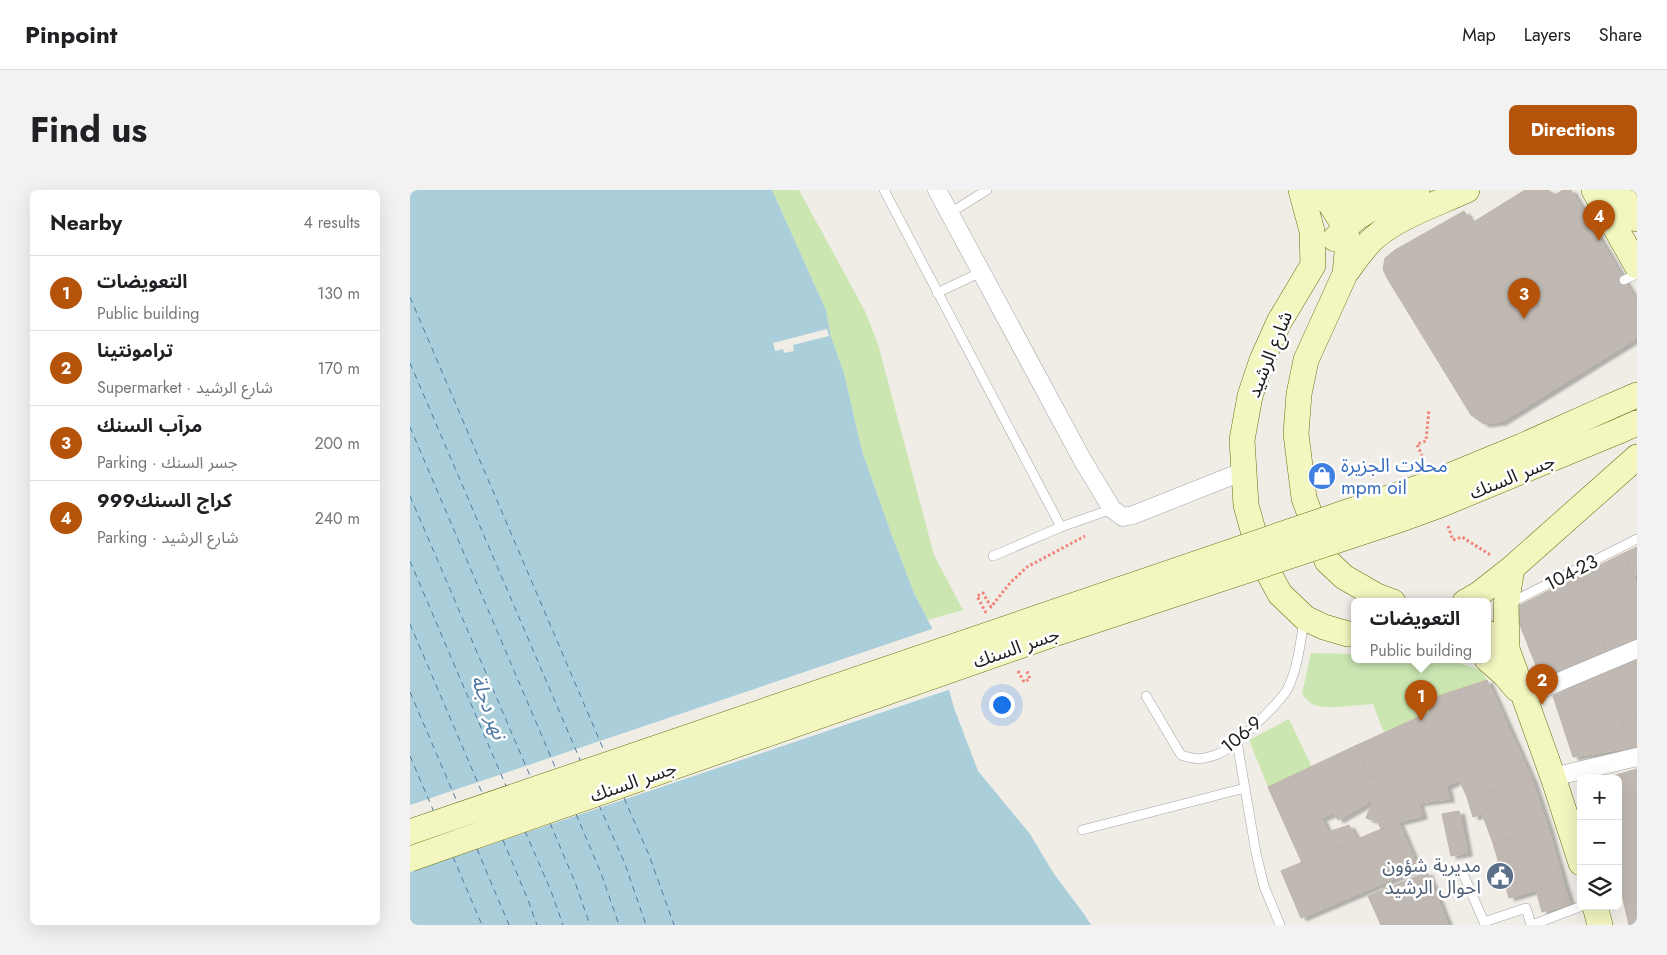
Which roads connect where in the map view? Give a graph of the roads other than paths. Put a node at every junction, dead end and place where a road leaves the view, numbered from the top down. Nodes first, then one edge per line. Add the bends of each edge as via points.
1 (884, 190) edge
2 (937, 190) edge
3 (987, 190) edge
4 (1301, 190) edge
5 (1321, 190) edge
6 (1331, 190) edge
7 (1417, 190) edge
8 (1467, 190) edge
9 (1594, 190) edge
10 (1620, 190) edge
11 (1390, 201) junction
12 (950, 213) junction
13 (1637, 219) edge
14 (1345, 226) junction
15 (981, 272) junction
16 (1631, 273) edge
17 (1307, 274) junction
18 (1345, 274) junction
19 (1637, 274) edge
20 (937, 293) junction
21 (1334, 299) junction
22 (1637, 394) edge
23 (1628, 427) edge
24 (1637, 457) edge
25 (1244, 471) junction
26 (1112, 509) junction
27 (1061, 527) junction
28 (1637, 539) edge
29 (993, 556) dead end
30 (1512, 568) junction
31 (1382, 598) edge
32 (1472, 598) edge
33 (1506, 605) junction
34 (1305, 618) junction
35 (1351, 634) edge
36 (1491, 635) edge
37 (1637, 649) edge
38 (1497, 654) edge
39 (1146, 696) dead end
40 (1523, 697) junction
41 (1237, 742) junction
42 (1637, 757) edge
43 (1553, 777) junction
44 (1245, 788) junction
45 (1082, 830) dead end
46 (410, 832) edge
47 (1577, 851) edge
48 (410, 859) edge
49 (1461, 869) dead end
50 (1577, 908) edge
51 (1596, 910) edge
52 (1280, 925) edge
53 (1531, 925) edge
54 (1600, 925) edge

1 - 20 lane
2 - 12 street
3 - 12 lane
4 - 17 main road, شارع الرشيد via 1312,231
5 - 14 main road, شارع الرشيد
6 - 11 main road via 1358,199
7 - 11 main road, شارع الرشيد
8 - 18 main road via 1392,224 1374,239
9 - 16 main road
10 - 13 main road
11 - 14 main road, شارع الرشيد
12 - 15 street
14 - 17 main road, شارع الرشيد
14 - 18 main road, شارع الرشيد via 1348,243
15 - 20 lane
15 - 26 street
16 - 19 lane
17 - 21 main road
17 - 25 main road, شارع الرشيد via 1279,322 1250,396 1242,440
18 - 21 main road, شارع الرشيد
20 - 27 lane
21 - 31 main road, شارع الرشيد via 1306,360 1299,394 1296,434 1304,498 1327,561 1344,577
22 - 46 main road, جسر السنك, bridge via 1432,482
23 - 48 main road, جسر السنك, bridge via 1396,521 1048,636
24 - 30 main road
25 - 26 street via 1134,515 1123,517
25 - 34 main road, شارع الرشيد via 1246,505 1261,559 1280,594
26 - 27 lane
27 - 29 lane
28 - 33 lane, 104-23
30 - 32 main road
30 - 33 main road
33 - 38 main road
34 - 35 main road, شارع الرشيد
34 - 41 lane, 106-9 via 1295,670 1287,691
36 - 38 main road via 1495,637
37 - 40 street
38 - 40 main road via 1505,675
39 - 41 lane, 106-9 via 1181,754 1196,760 1220,754
40 - 43 main road
41 - 44 lane
42 - 43 street
43 - 47 main road
44 - 45 lane
44 - 52 lane via 1264,886
49 - 53 lane via 1484,922 1526,908
50 - 53 lane
51 - 54 main road

